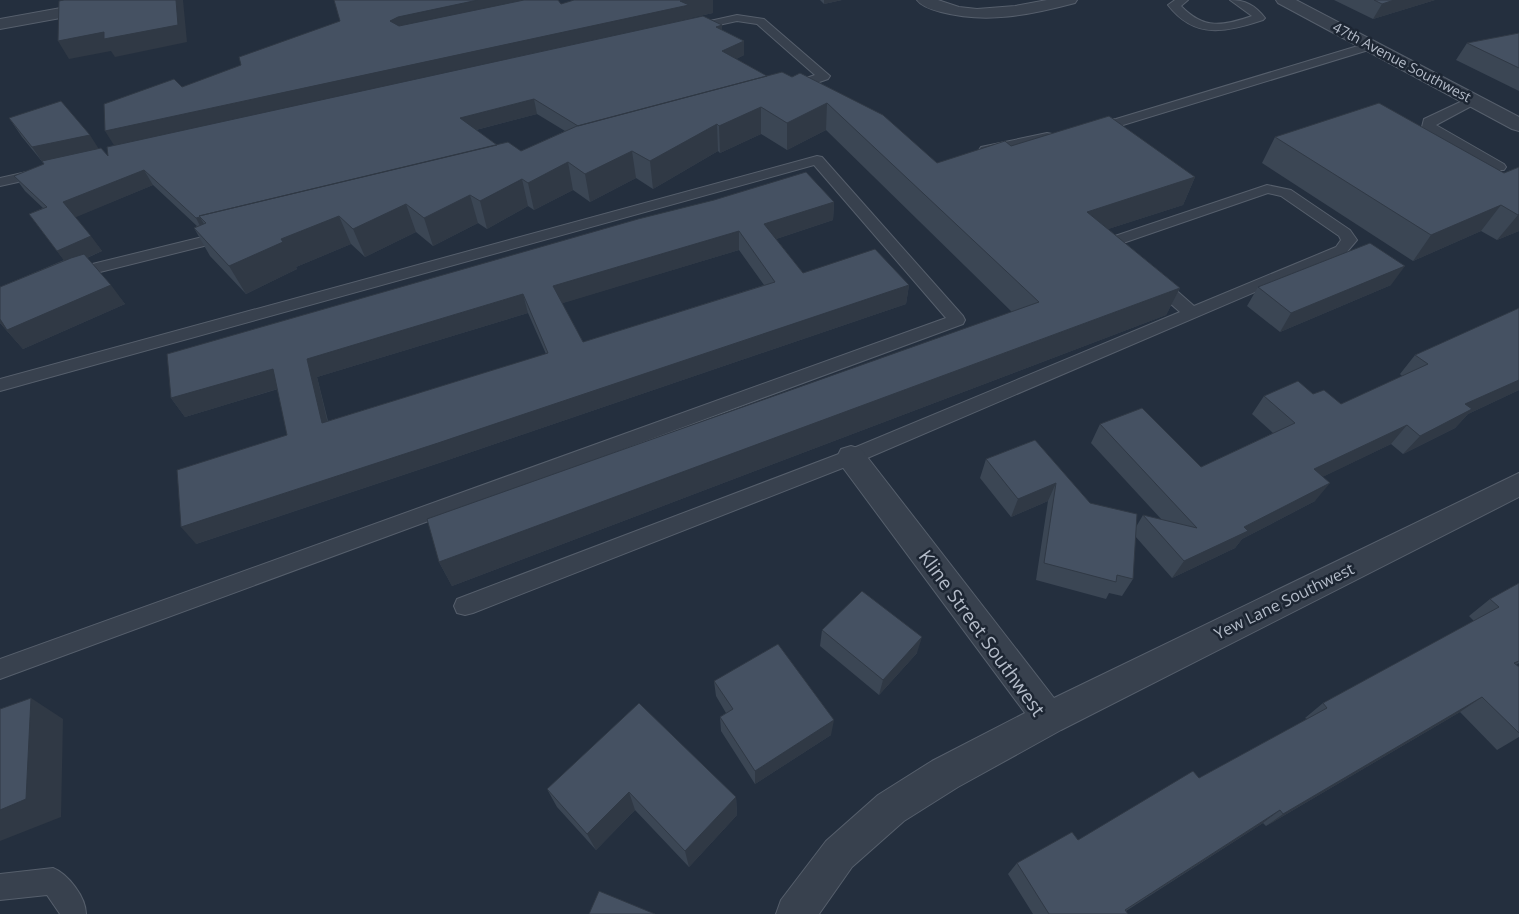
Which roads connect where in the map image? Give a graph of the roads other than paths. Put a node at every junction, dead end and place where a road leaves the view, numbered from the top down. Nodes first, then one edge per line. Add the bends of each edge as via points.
1 (132, 0) edge
2 (925, 0) edge
3 (1069, 0) edge
4 (1183, 0) edge
5 (1235, 0) edge
6 (1284, 0) edge
7 (0, 24) edge
8 (680, 30) edge
9 (1370, 46) junction
10 (774, 94) edge
11 (1473, 100) junction
12 (1519, 125) edge
13 (1080, 130) edge
14 (1061, 134) edge
15 (986, 150) edge
16 (1499, 167) dead end
17 (58, 169) edge
18 (0, 182) edge
19 (243, 232) edge
20 (55, 278) edge
21 (1193, 314) junction
22 (0, 384) edge
23 (851, 458) junction
24 (1519, 484) edge
25 (465, 606) dead end
26 (0, 669) edge
27 (1049, 718) junction
28 (0, 887) edge
29 (73, 914) edge
30 (795, 914) edge

1 - 7 street
2 - 3 street via 966,12 999,14
4 - 5 lane via 1174,5 1182,15 1208,28 1228,28 1259,18 1254,11
6 - 9 street, 47th Avenue Southwest
8 - 10 lane via 737,18 760,21 824,76
9 - 11 street, 47th Avenue Southwest
9 - 13 lane via 1118,122
11 - 12 street, 47th Avenue Southwest
11 - 16 lane via 1429,122 1429,127
14 - 15 lane
17 - 18 lane
19 - 20 lane
21 - 21 lane via 1341,250 1349,240 1345,233 1286,192 1267,190 1117,240 1114,246
21 - 23 lane
22 - 26 lane via 816,160 958,320
23 - 25 lane
23 - 27 street, Kline Street Southwest
24 - 27 street, Yew Lane Southwest
27 - 30 street, Kline Street Southwest via 945,774 891,808 839,854
28 - 29 lane via 53,881 73,908

